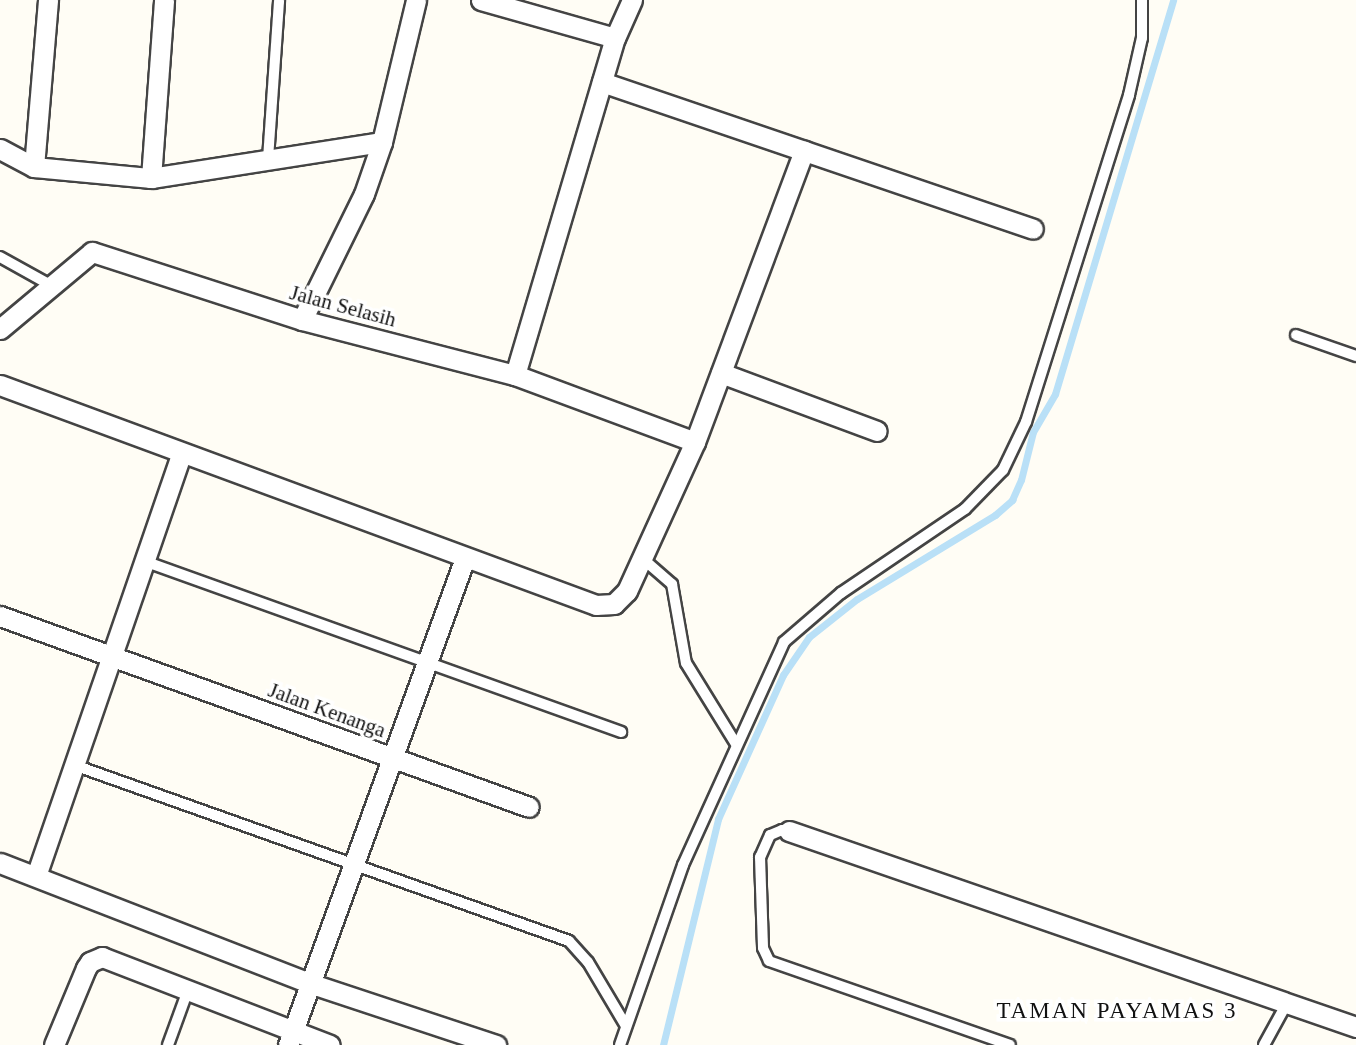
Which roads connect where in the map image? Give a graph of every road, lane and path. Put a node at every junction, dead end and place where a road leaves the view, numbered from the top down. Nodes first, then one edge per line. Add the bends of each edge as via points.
1 (48, 0) edge
2 (164, 0) edge
3 (279, 0) edge
4 (416, 0) edge
5 (481, 0) edge
6 (632, 0) edge
7 (1142, 0) edge
8 (615, 38) junction
9 (602, 82) junction
10 (382, 142) junction
11 (0, 149) edge
12 (804, 151) junction
13 (268, 159) junction
14 (34, 167) junction
15 (151, 178) junction
16 (1033, 229) dead end
17 (0, 257) edge
18 (53, 287) junction
19 (302, 320) junction
20 (0, 329) edge
21 (1296, 335) dead end
22 (1356, 356) edge
23 (721, 373) junction
24 (515, 375) junction
25 (0, 385) edge
26 (877, 431) dead end
27 (695, 442) junction
28 (182, 453) junction
29 (465, 558) junction
30 (642, 558) junction
31 (143, 561) junction
32 (0, 616) edge
33 (111, 655) junction
34 (429, 662) junction
35 (621, 732) dead end
36 (736, 744) junction
37 (394, 758) junction
38 (74, 765) junction
39 (529, 807) dead end
40 (789, 831) joint
41 (355, 867) junction
42 (2, 868) edge
43 (36, 876) junction
44 (312, 984) junction
45 (188, 990) junction
46 (1287, 1003) junction
47 (626, 1026) junction
48 (1356, 1027) edge
49 (290, 1039) edge
50 (54, 1045) edge
51 (168, 1045) edge
52 (330, 1045) edge
53 (496, 1045) edge
54 (620, 1045) edge
55 (1010, 1045) edge
56 (1264, 1045) edge

1 - 14 street
2 - 15 street
3 - 13 lane
4 - 10 street
5 - 8 street
6 - 8 street
7 - 36 lane via 1142,38 1129,95 1026,422 1003,470 965,509 841,593 783,642
8 - 9 street
9 - 12 street
9 - 24 street
10 - 13 street
10 - 19 street via 363,194
11 - 14 street
12 - 16 street
12 - 23 street
13 - 15 street
14 - 15 street
17 - 18 lane
18 - 19 street, Jalan Selasih via 92,252
18 - 20 street, Jalan Selasih
19 - 24 street, Jalan Selasih
21 - 22 lane
23 - 26 street
23 - 27 street
24 - 27 street, Jalan Selasih
25 - 28 street
27 - 30 street
28 - 29 street
28 - 31 street
29 - 30 street via 605,606 622,599
29 - 34 street
30 - 36 lane via 672,584 685,663
31 - 33 street
31 - 34 lane
32 - 33 street, Jalan Kenanga
33 - 37 street, Jalan Kenanga
33 - 38 street
34 - 35 lane
34 - 37 street
36 - 47 lane via 683,864
37 - 39 street, Jalan Kenanga
37 - 41 street
38 - 41 lane
38 - 43 street
40 - 46 street
40 - 55 lane via 770,835 760,857 763,948 769,961
41 - 44 street
41 - 47 lane via 569,941 588,962
42 - 43 street
43 - 44 street
44 - 49 street
44 - 53 street
45 - 49 street
45 - 50 street via 109,959 96,959 86,968
45 - 51 lane
46 - 48 street
46 - 56 lane
47 - 54 lane
49 - 52 street

